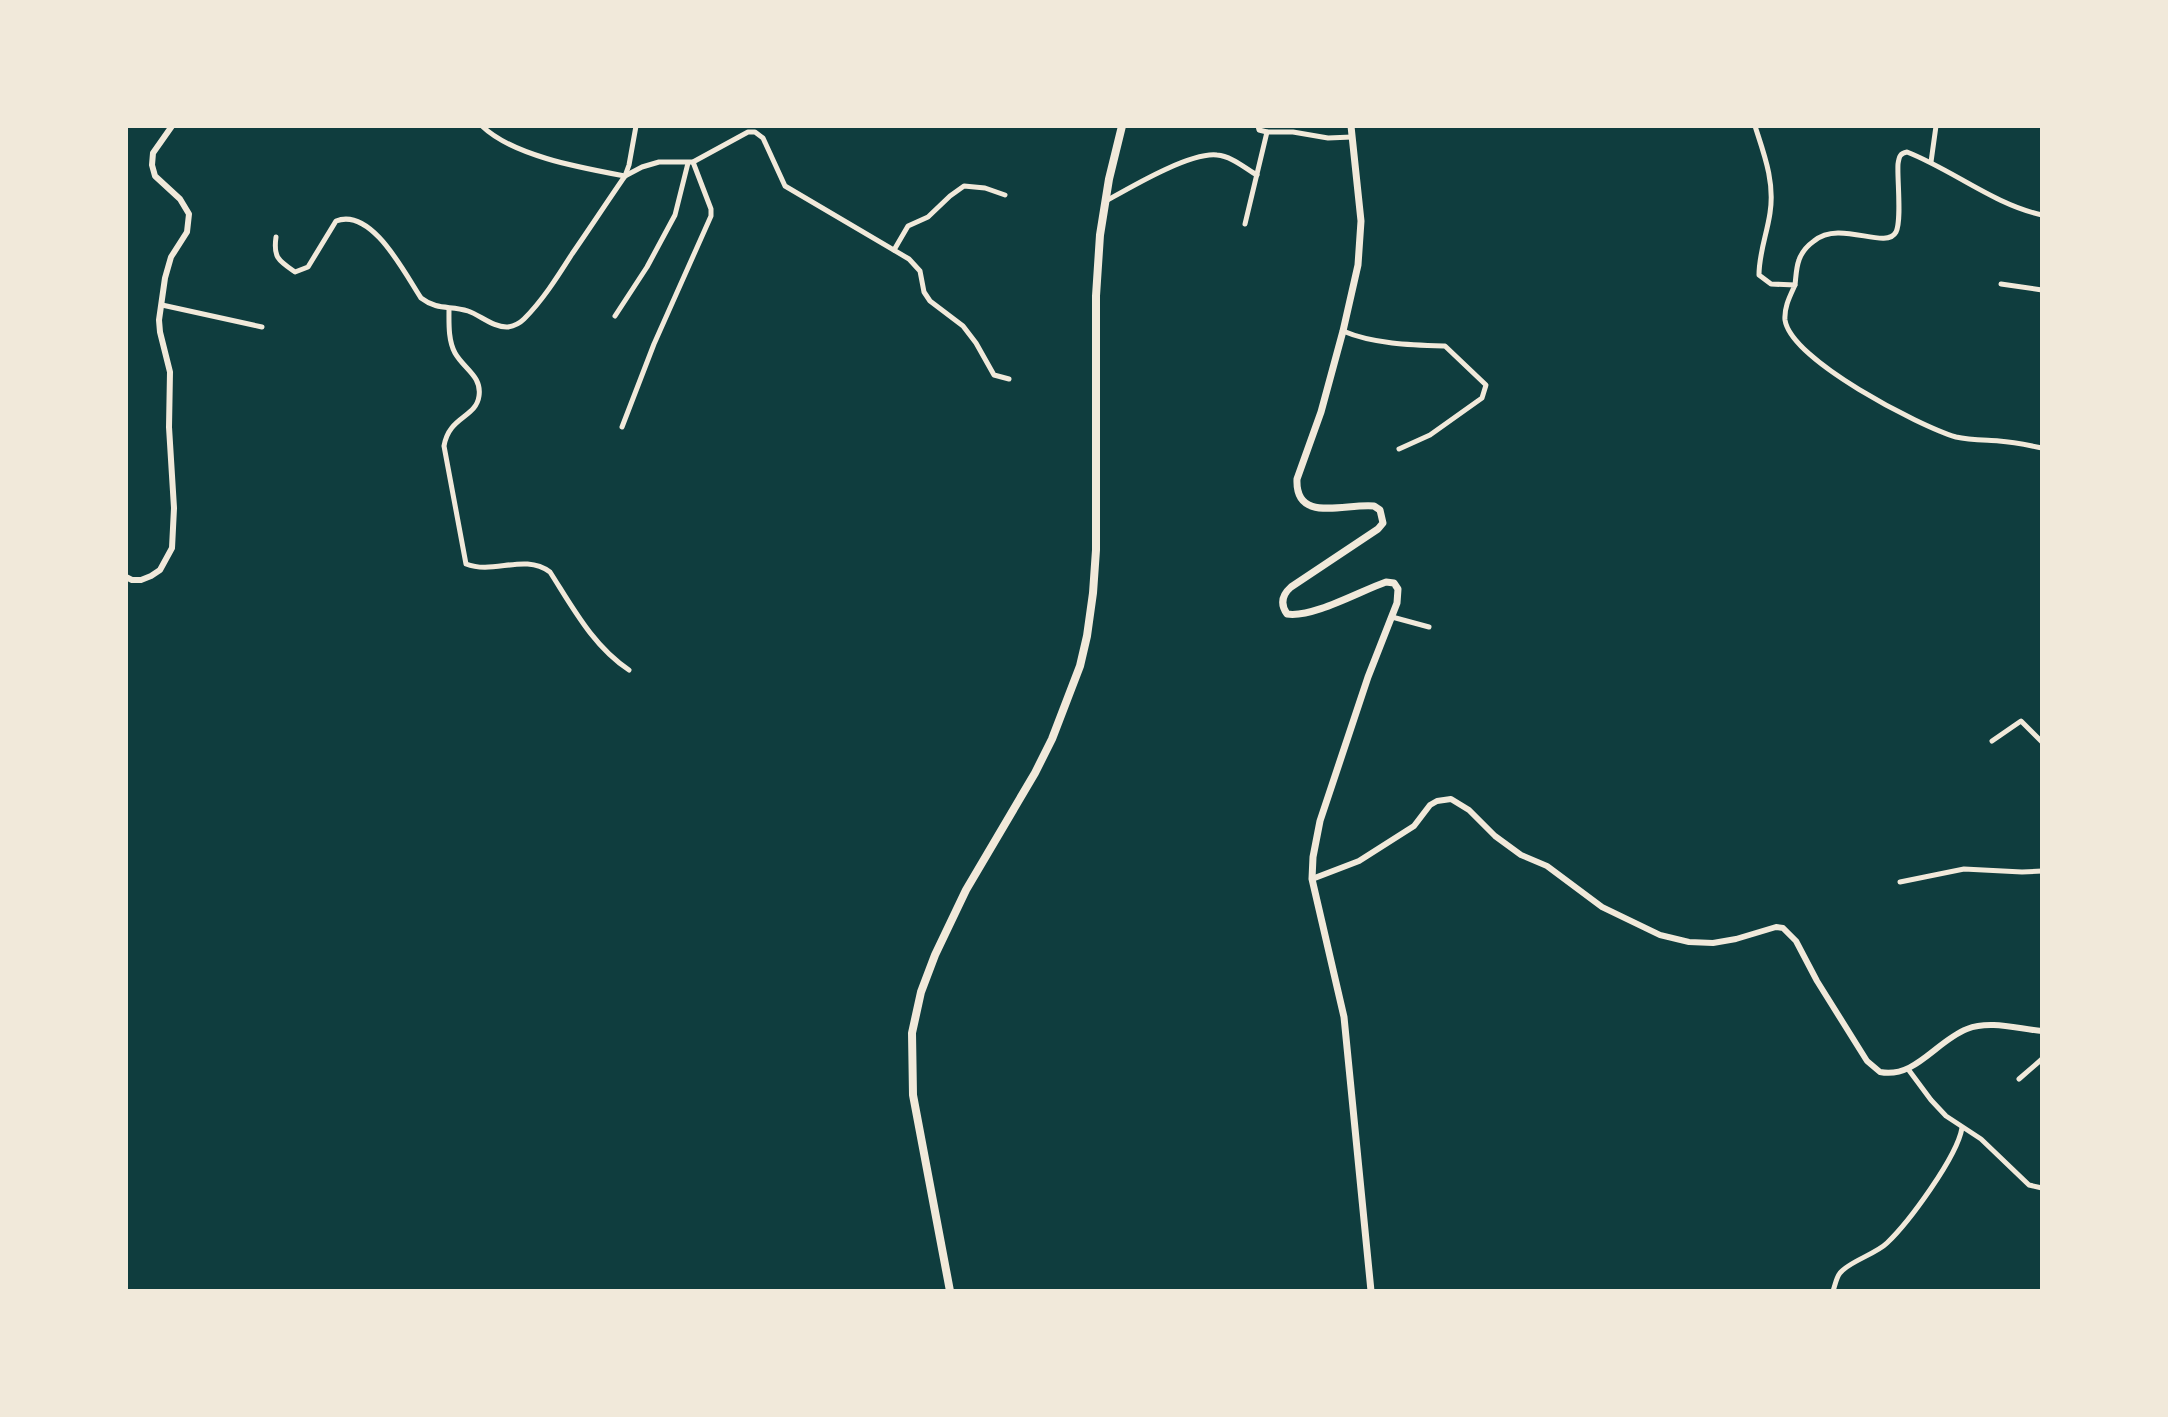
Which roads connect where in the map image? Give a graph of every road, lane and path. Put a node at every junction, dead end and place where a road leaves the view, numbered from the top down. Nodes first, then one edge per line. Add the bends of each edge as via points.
1 (172, 126) edge
2 (482, 126) edge
3 (636, 126) edge
4 (1122, 126) edge
5 (1258, 126) edge
6 (1351, 126) edge
7 (1755, 126) edge
8 (1936, 126) edge
9 (1267, 132) junction
10 (1352, 137) junction
11 (691, 162) junction
12 (1931, 162) junction
13 (1257, 175) junction
14 (625, 176) junction
15 (1005, 195) dead end
16 (1105, 202) junction
17 (2042, 215) edge
18 (1245, 224) dead end
19 (276, 237) dead end
20 (894, 250) junction
21 (2001, 284) dead end
22 (1795, 285) junction
23 (2042, 290) edge
24 (162, 305) junction
25 (449, 309) junction
26 (615, 316) dead end
27 (262, 327) dead end
28 (1343, 331) junction
29 (1009, 379) dead end
30 (622, 427) dead end
31 (2042, 448) edge
32 (1399, 449) dead end
33 (126, 577) edge
34 (1391, 617) junction
35 (1429, 627) dead end
36 (629, 670) dead end
37 (1992, 741) dead end
38 (2042, 742) edge
39 (2042, 871) edge
40 (1312, 879) junction
41 (1900, 882) dead end
42 (2042, 1031) edge
43 (2042, 1059) edge
44 (1908, 1069) junction
45 (2019, 1079) dead end
46 (1962, 1128) junction
47 (2042, 1188) edge
48 (950, 1291) edge
49 (1371, 1291) edge
50 (1833, 1291) edge

1 - 24 street via 153,153 152,165 155,176 189,214 187,232 171,257
2 - 14 street via 541,157
3 - 14 street
4 - 16 main road
5 - 9 street
6 - 10 main road
7 - 22 street via 1772,189 1759,275 1771,284
8 - 12 street
9 - 10 street
9 - 13 street
10 - 28 main road via 1361,236
11 - 14 street via 659,162
11 - 20 street via 755,132 763,138 785,186
11 - 26 street via 675,215
11 - 30 street via 711,216
12 - 17 street
12 - 22 street via 1907,152 1899,157 1893,237 1838,232 1820,236 1804,249
13 - 16 street via 1219,155 1205,156
13 - 18 street
14 - 25 street via 523,321 500,327 472,312
15 - 20 street via 964,186 928,217 908,226
16 - 48 main road via 1096,296 1096,550 1087,636 1052,739 935,955 912,1033 913,1095
19 - 25 street via 279,260 295,272 308,267 336,221 347,218 371,228 421,298
20 - 29 street via 920,271 930,301 963,326 994,375
21 - 23 street
22 - 31 street via 1785,322 1793,338 1873,398 1960,438
24 - 27 street
24 - 33 street via 160,332 170,372 172,548 151,576
25 - 36 street via 454,353 475,377 479,392 475,407 448,430 444,446 466,564 475,568 528,563 545,568 594,640
28 - 32 street via 1445,346 1486,385 1482,398 1430,435
28 - 34 main road via 1297,491 1312,507 1374,506 1383,523 1287,591 1283,608 1287,614 1308,613 1386,582 1394,583 1399,595
34 - 35 street
34 - 40 main road via 1320,821
37 - 38 street via 2021,721
39 - 41 street via 1964,869
40 - 44 street via 1359,861 1414,826 1430,805 1451,799 1510,848 1547,866 1602,907 1660,935 1713,943 1783,928 1873,1069 1888,1074
40 - 49 main road via 1344,1017
42 - 44 street via 1969,1028
43 - 45 street
44 - 46 street
46 - 47 street via 2029,1185
46 - 50 street via 1939,1177 1911,1214 1886,1245 1840,1272

